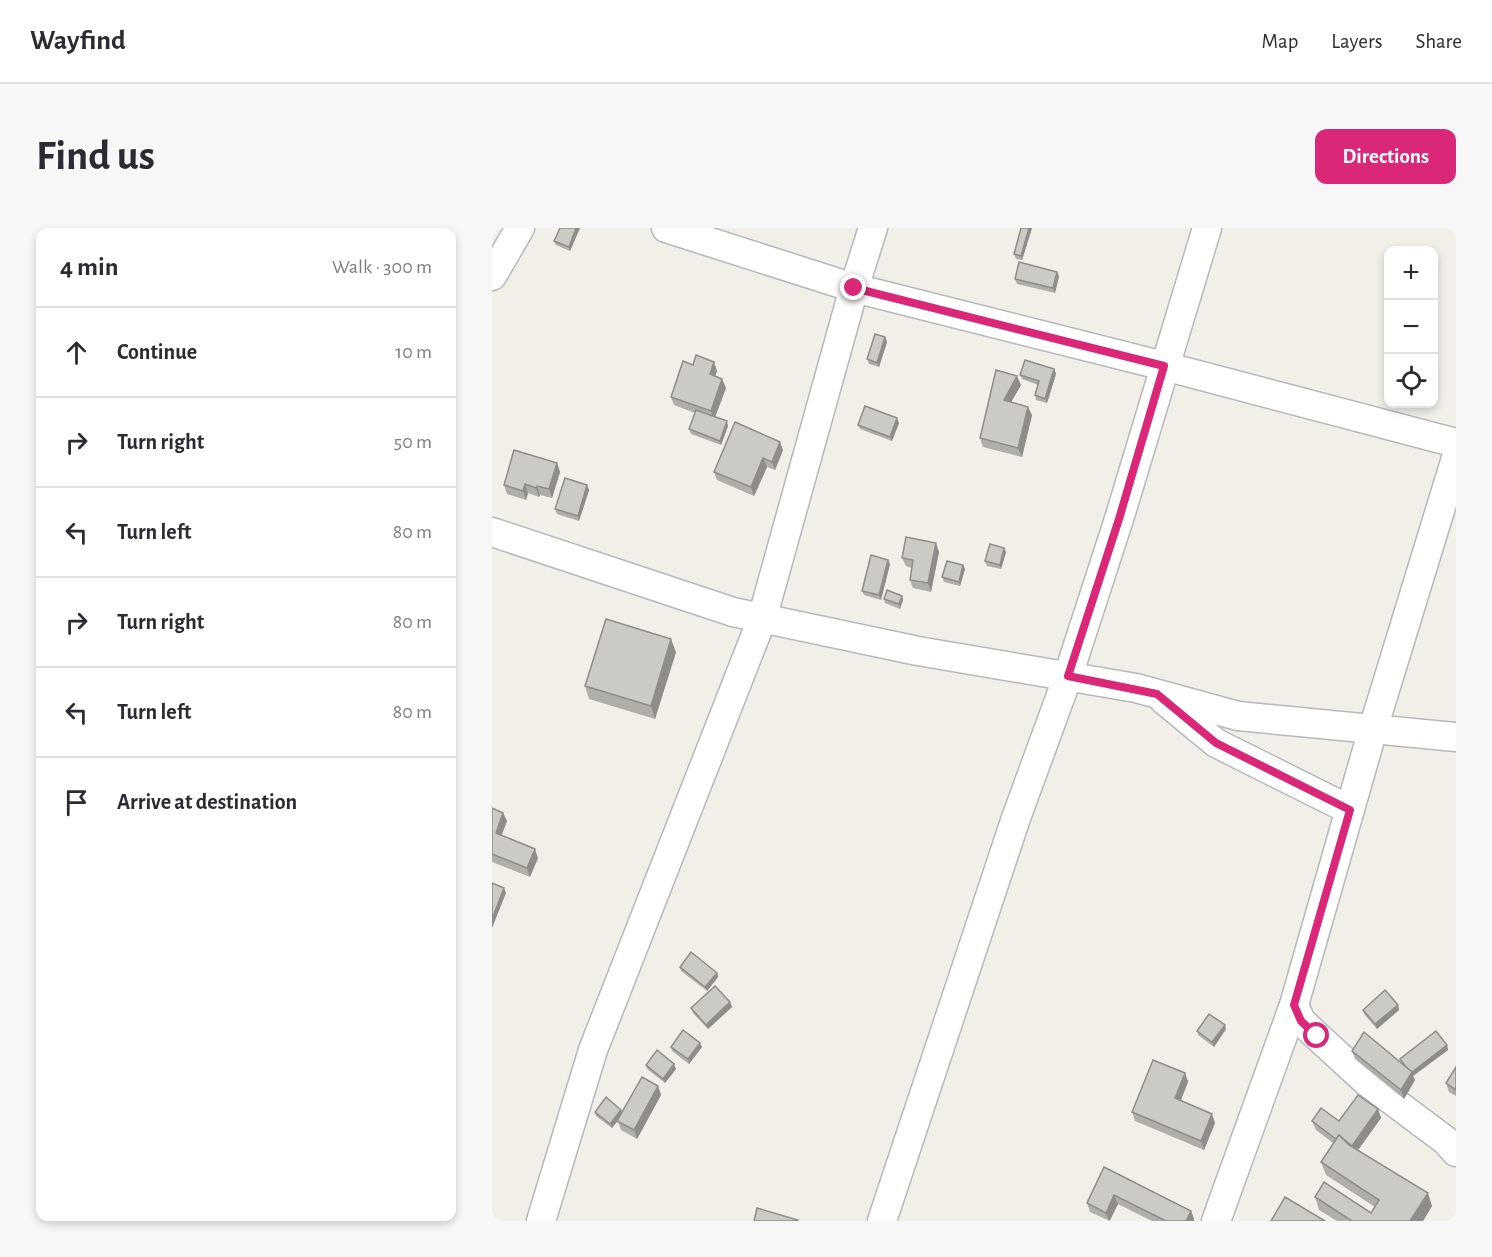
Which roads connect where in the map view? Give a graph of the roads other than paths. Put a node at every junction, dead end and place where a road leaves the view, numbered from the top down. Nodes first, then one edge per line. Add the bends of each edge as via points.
1 (520, 228) edge
2 (666, 228) edge
3 (873, 228) edge
4 (1207, 228) edge
5 (492, 276) edge
6 (854, 288) junction
7 (1164, 366) junction
8 (1456, 443) edge
9 (1456, 458) edge
10 (492, 532) edge
11 (762, 619) junction
12 (1068, 676) junction
13 (1157, 694) junction
14 (1373, 729) junction
15 (1456, 737) edge
16 (1350, 810) junction
17 (1294, 1005) junction
18 (1456, 1152) edge
19 (541, 1221) edge
20 (882, 1221) edge
21 (1216, 1221) edge

1 - 5 street
2 - 6 street
3 - 6 street
4 - 7 street
6 - 7 street
6 - 11 street
7 - 8 street
7 - 12 street
9 - 14 street
10 - 11 street
11 - 12 street
11 - 19 street via 593,1050
12 - 13 street
12 - 20 street via 1012,829
13 - 14 street via 1238,716
13 - 16 street via 1216,743
14 - 15 street
14 - 16 street
16 - 17 street
17 - 18 street via 1301,1021 1366,1081 1446,1140
17 - 21 street

